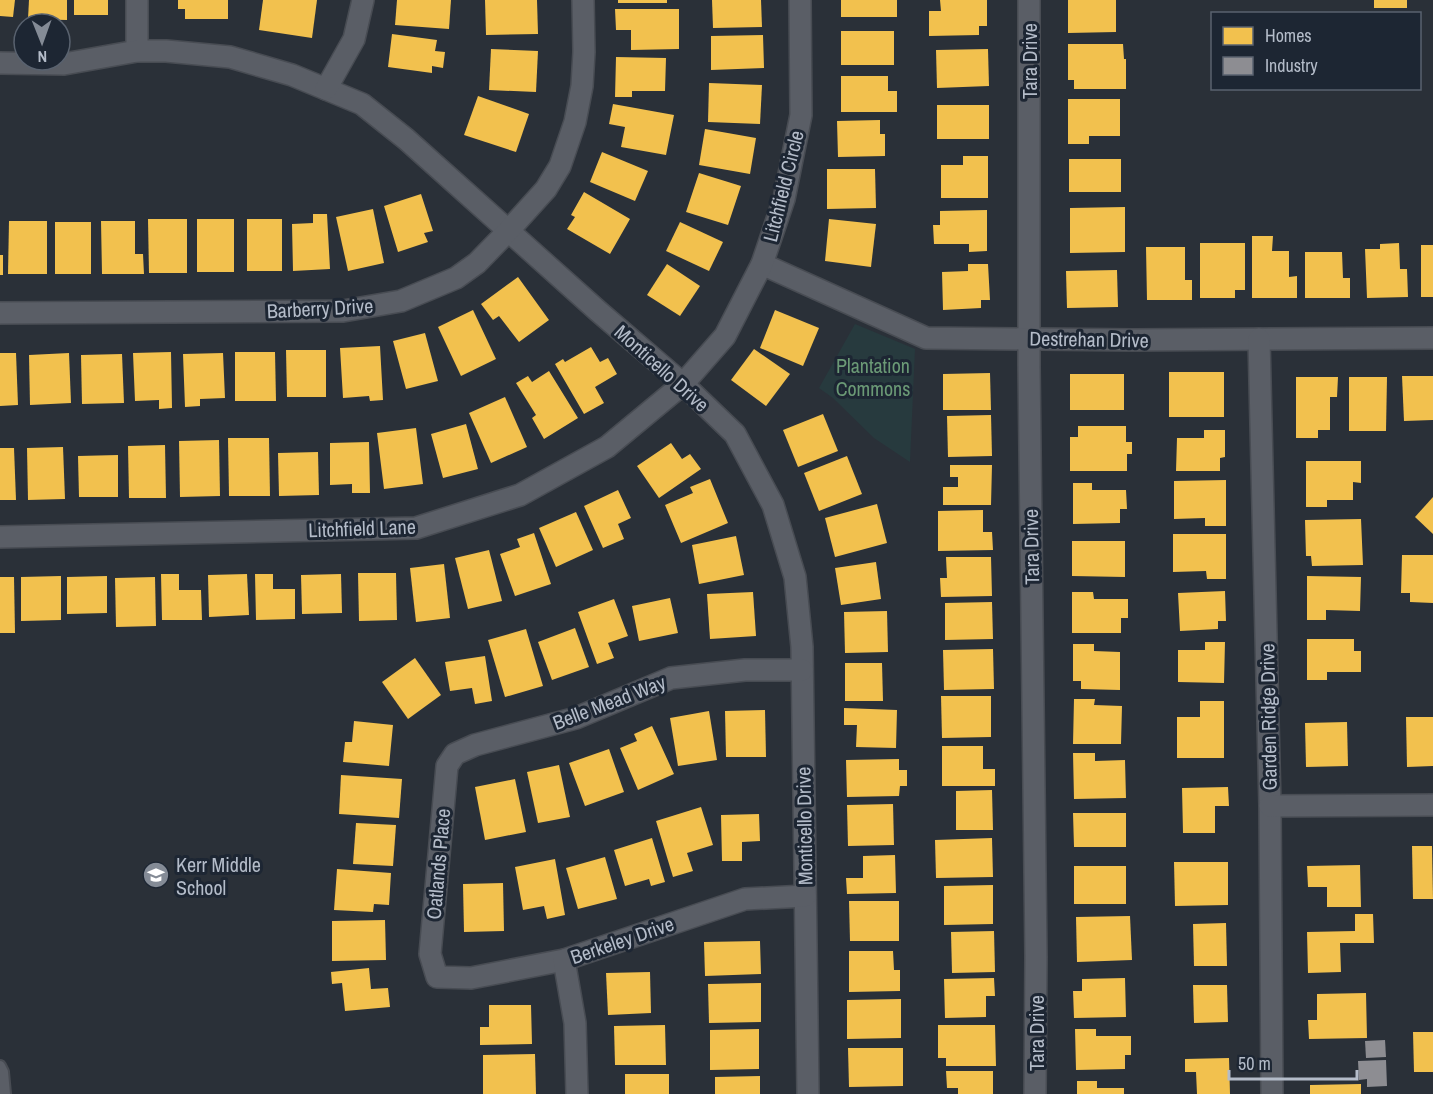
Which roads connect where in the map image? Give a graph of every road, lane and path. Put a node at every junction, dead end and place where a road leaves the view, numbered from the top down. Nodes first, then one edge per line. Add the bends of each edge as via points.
1 (137, 0) edge
2 (363, 0) edge
3 (583, 0) edge
4 (800, 0) edge
5 (1029, 0) edge
6 (137, 51) junction
7 (0, 63) edge
8 (326, 89) junction
9 (508, 230) junction
10 (762, 264) junction
11 (0, 313) edge
12 (1433, 338) edge
13 (1029, 339) junction
14 (1259, 339) junction
15 (683, 384) junction
16 (0, 537) edge
17 (802, 670) junction
18 (455, 754) joint
19 (1433, 805) edge
20 (1270, 806) junction
21 (805, 896) junction
22 (564, 960) junction
23 (438, 977) joint
24 (0, 1066) edge
25 (5, 1094) edge
26 (577, 1094) edge
27 (808, 1094) edge
28 (1035, 1094) edge
29 (1272, 1094) edge

1 - 6 street
2 - 8 street via 354,39
3 - 9 street, Barberry Drive via 582,86 575,122 560,166 546,189
4 - 10 street, Litchfield Circle via 801,115 784,199
5 - 13 street, Tara Drive
6 - 7 street, Monticello Drive via 64,64
6 - 8 street, Monticello Drive via 230,57
8 - 9 street, Monticello Drive via 362,104
9 - 11 street, Barberry Drive via 477,263 456,278 401,301 371,308
9 - 15 street, Monticello Drive
10 - 13 street, Destrehan Drive via 926,338
10 - 15 street, Litchfield Circle via 725,336
12 - 14 street, Destrehan Drive
13 - 14 street, Destrehan Drive
13 - 28 street, Tara Drive
14 - 20 street, Garden Ridge Drive
15 - 16 street, Litchfield Lane via 607,447 520,495 416,528
15 - 17 street, Monticello Drive via 735,434 773,505 795,577
17 - 18 street, Belle Mead Way via 745,670 671,678 576,718
17 - 21 street, Monticello Drive
18 - 23 street, Oatlands Place via 447,766 435,887 430,954
19 - 20 street
20 - 29 street, Garden Ridge Drive
21 - 22 street, Berkeley Drive via 745,899
21 - 27 street, Monticello Drive
22 - 23 street, Berkeley Drive via 471,978
22 - 26 street via 575,1023
24 - 25 lane

